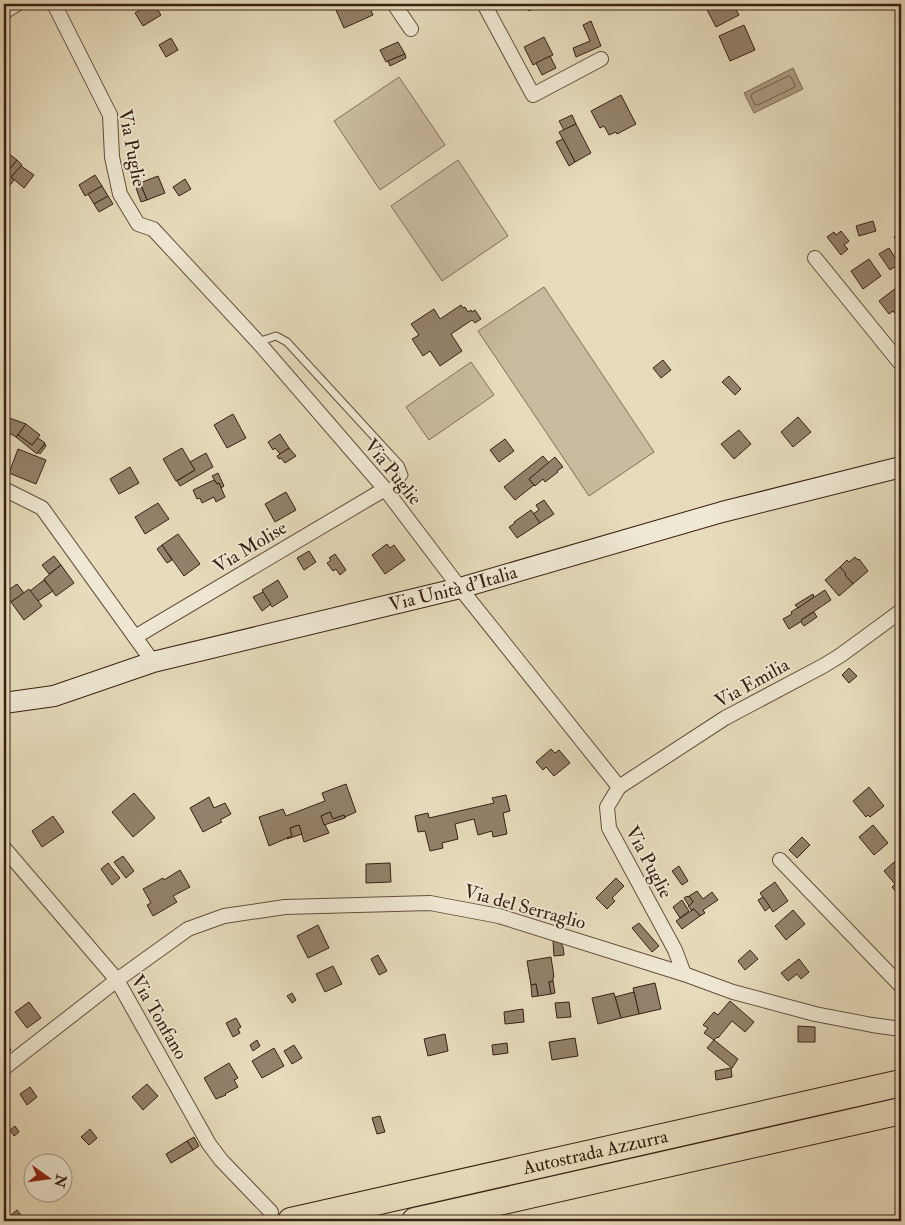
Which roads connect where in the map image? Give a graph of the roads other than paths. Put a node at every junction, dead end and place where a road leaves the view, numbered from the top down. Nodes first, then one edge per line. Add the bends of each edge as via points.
1 (17, 4) edge
2 (54, 4) edge
3 (394, 4) edge
4 (484, 4) edge
5 (4, 12) edge
6 (411, 29) dead end
7 (601, 59) dead end
8 (815, 258) dead end
9 (258, 342) junction
10 (901, 364) edge
11 (901, 467) edge
12 (4, 489) edge
13 (385, 489) junction
14 (460, 588) junction
15 (901, 611) edge
16 (135, 637) junction
17 (153, 662) junction
18 (54, 696) junction
19 (4, 703) edge
20 (4, 713) edge
21 (619, 787) junction
22 (4, 848) edge
23 (780, 860) dead end
24 (684, 974) junction
25 (117, 980) junction
26 (901, 986) edge
27 (901, 1029) edge
28 (4, 1068) edge
29 (901, 1083) edge
30 (901, 1111) edge
31 (281, 1217) edge
32 (415, 1221) edge

1 - 5 street
2 - 9 street, Via Puglie via 110,115 112,157 120,194 138,224 153,229
3 - 6 street
4 - 7 street via 533,96
8 - 10 street
9 - 13 street, Via Puglie
9 - 13 lane via 276,336 287,342 400,465 404,475
11 - 14 main road, Via Unità d'Italia via 722,512
12 - 16 street via 42,508
13 - 14 street, Via Puglie
13 - 16 street, Via Molise
14 - 17 main road, Via Unità d'Italia
14 - 21 street, Via Puglie
15 - 21 street, Via Emilia via 835,658 726,718
16 - 17 street
17 - 18 main road, Via Unità d'Italia
18 - 19 main road, Via Unità d'Italia
18 - 20 main road
21 - 24 street, Via Puglie via 607,807 610,828 675,950
22 - 25 street, Via Tonfano
23 - 26 street
24 - 25 street, Via del Serraglio via 499,916 430,903 285,907 224,916 188,929
24 - 27 street, Via del Serraglio via 733,992 815,1014
25 - 28 street, Via del Serraglio
25 - 31 street, Via Tonfano via 209,1144 221,1160
29 - 31 highway, Autostrada Azzurra
30 - 32 highway, Autostrada Azzurra

